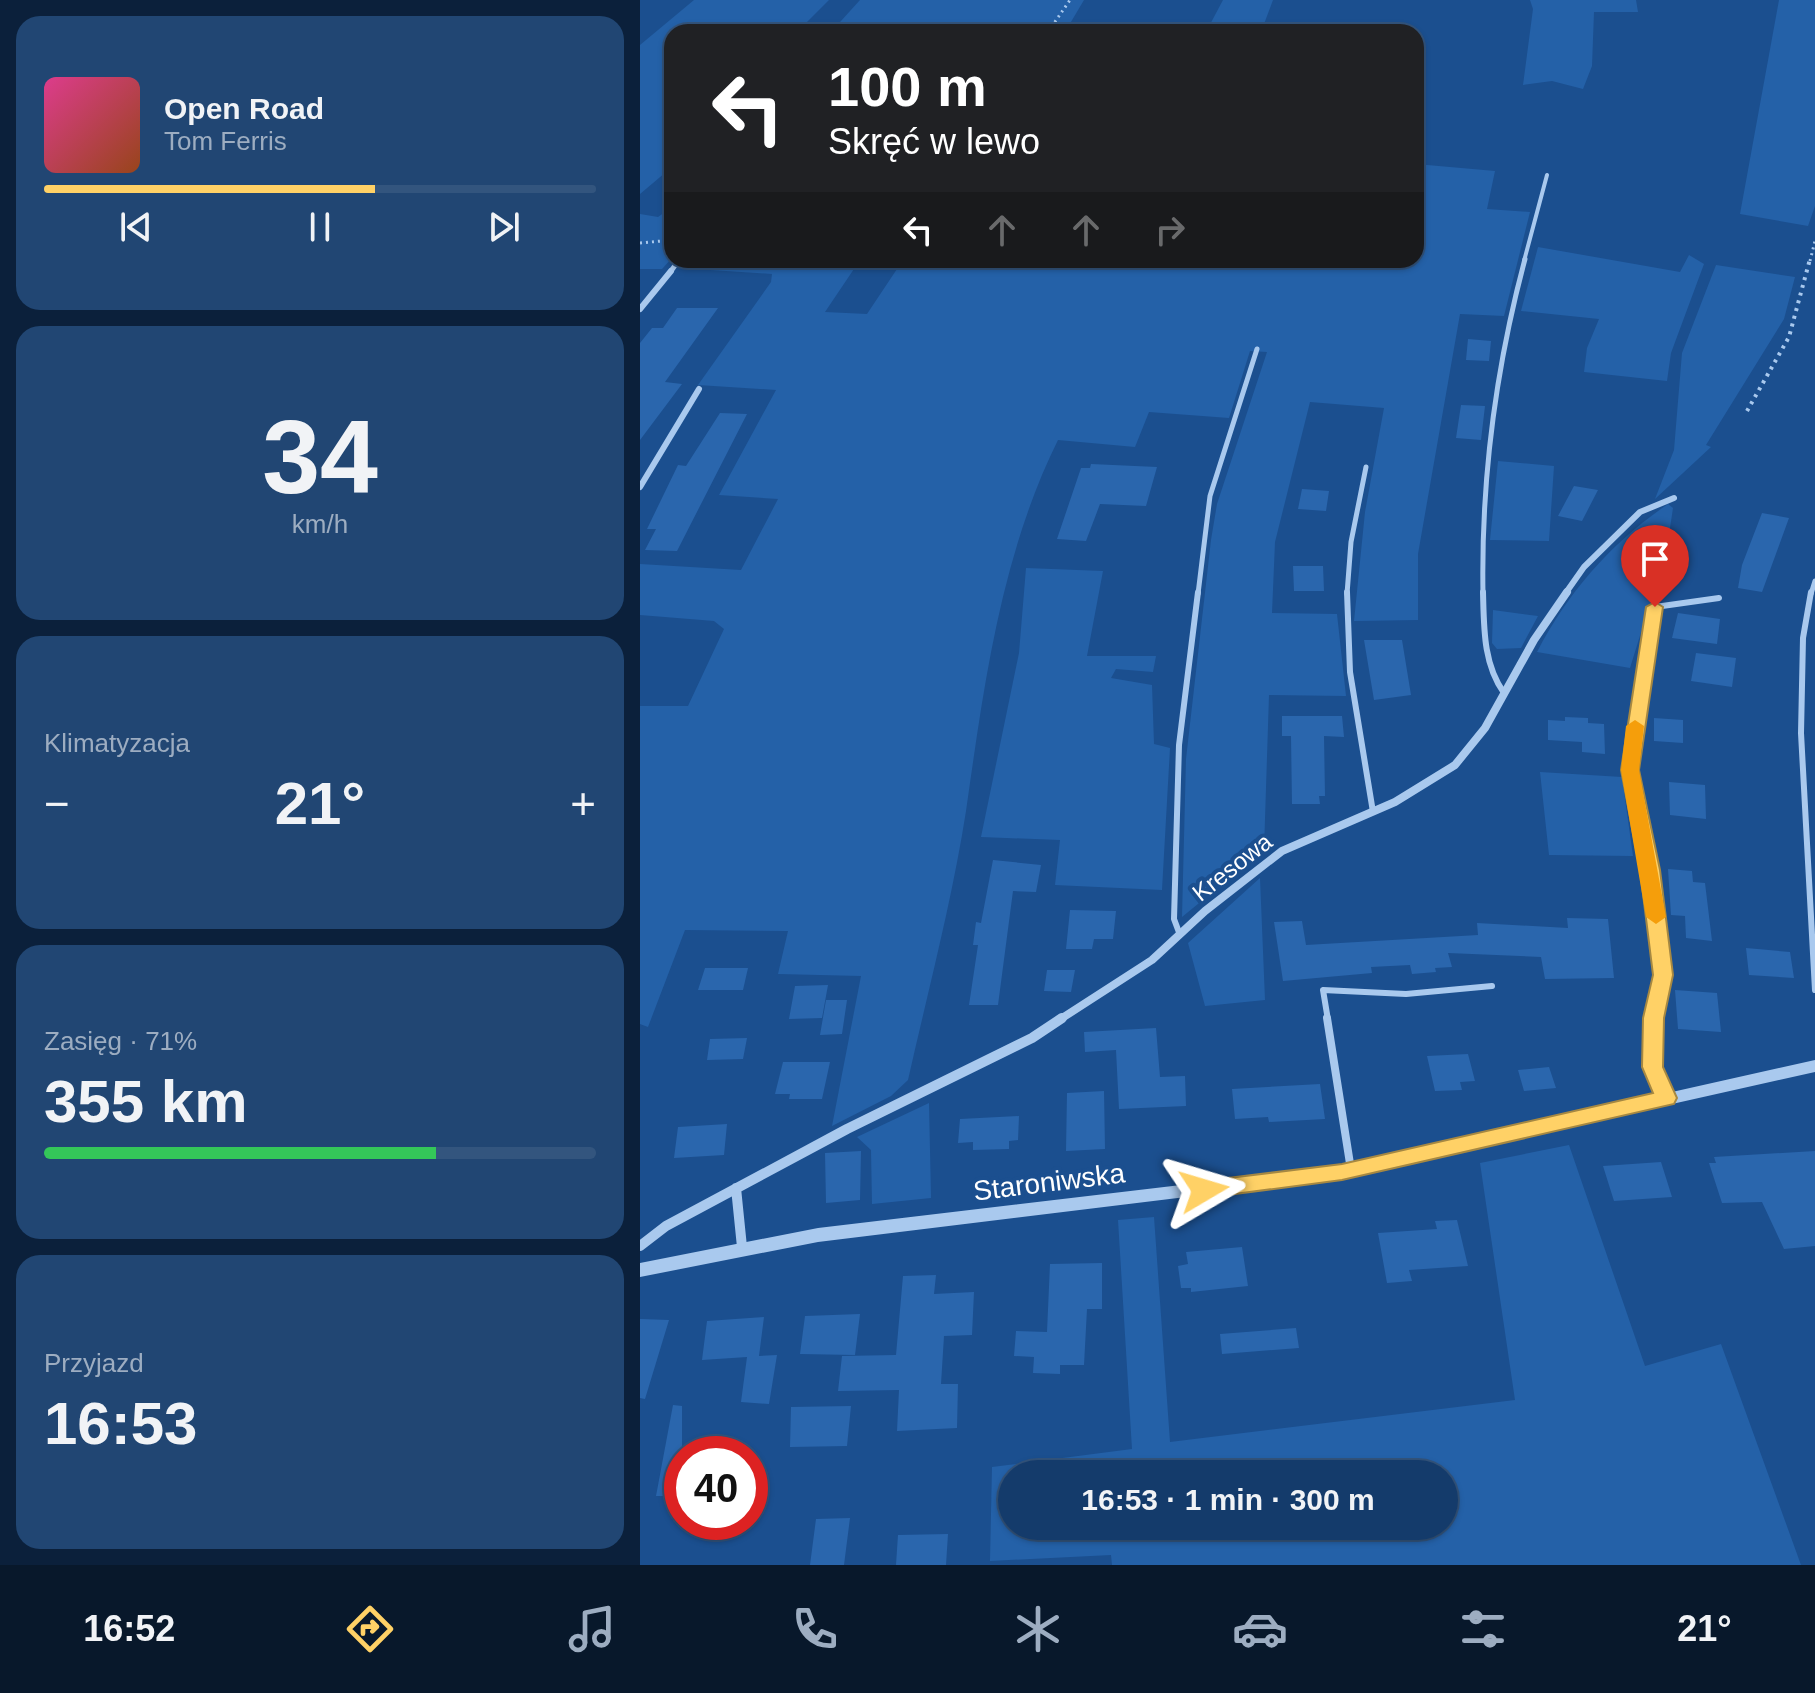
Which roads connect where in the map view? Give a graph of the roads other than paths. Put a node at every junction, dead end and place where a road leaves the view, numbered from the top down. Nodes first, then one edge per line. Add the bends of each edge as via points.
1 (1547, 175) dead end
2 (673, 268) edge
3 (671, 271) joint
4 (640, 309) edge
5 (1257, 349) dead end
6 (699, 389) dead end
7 (1366, 467) dead end
8 (640, 487) edge
9 (1674, 498) dead end
10 (1815, 581) edge
11 (1719, 598) dead end
12 (1504, 693) junction
13 (1373, 812) junction
14 (1180, 935) junction
15 (1492, 986) dead end
16 (1815, 990) edge
17 (1815, 1066) edge
18 (1658, 1100) junction
19 (1351, 1170) junction
20 (736, 1188) junction
21 (640, 1246) edge
22 (742, 1247) junction
23 (640, 1270) edge

1 - 12 lane via 1505,332 1482,526 1484,636 1494,679
2 - 3 lane
3 - 4 street
5 - 14 lane via 1210,496 1179,745 1174,919
6 - 8 street
7 - 13 lane via 1352,525 1348,654
9 - 12 street, Kresowa via 1640,512 1584,567
10 - 16 lane via 1802,644 1800,744
11 - 18 lane via 1655,607 1630,770 1663,975 1654,1018
12 - 13 street, Kresowa via 1455,765 1420,790
13 - 14 street, Kresowa via 1282,851
14 - 20 street, Kresowa via 1106,993 1032,1038
15 - 19 lane via 1406,994 1323,990
17 - 18 street, Staroniwska
18 - 19 street, Staroniwska
19 - 22 street, Staroniwska
20 - 21 street, Kresowa
20 - 22 street
22 - 23 street, Staroniwska

